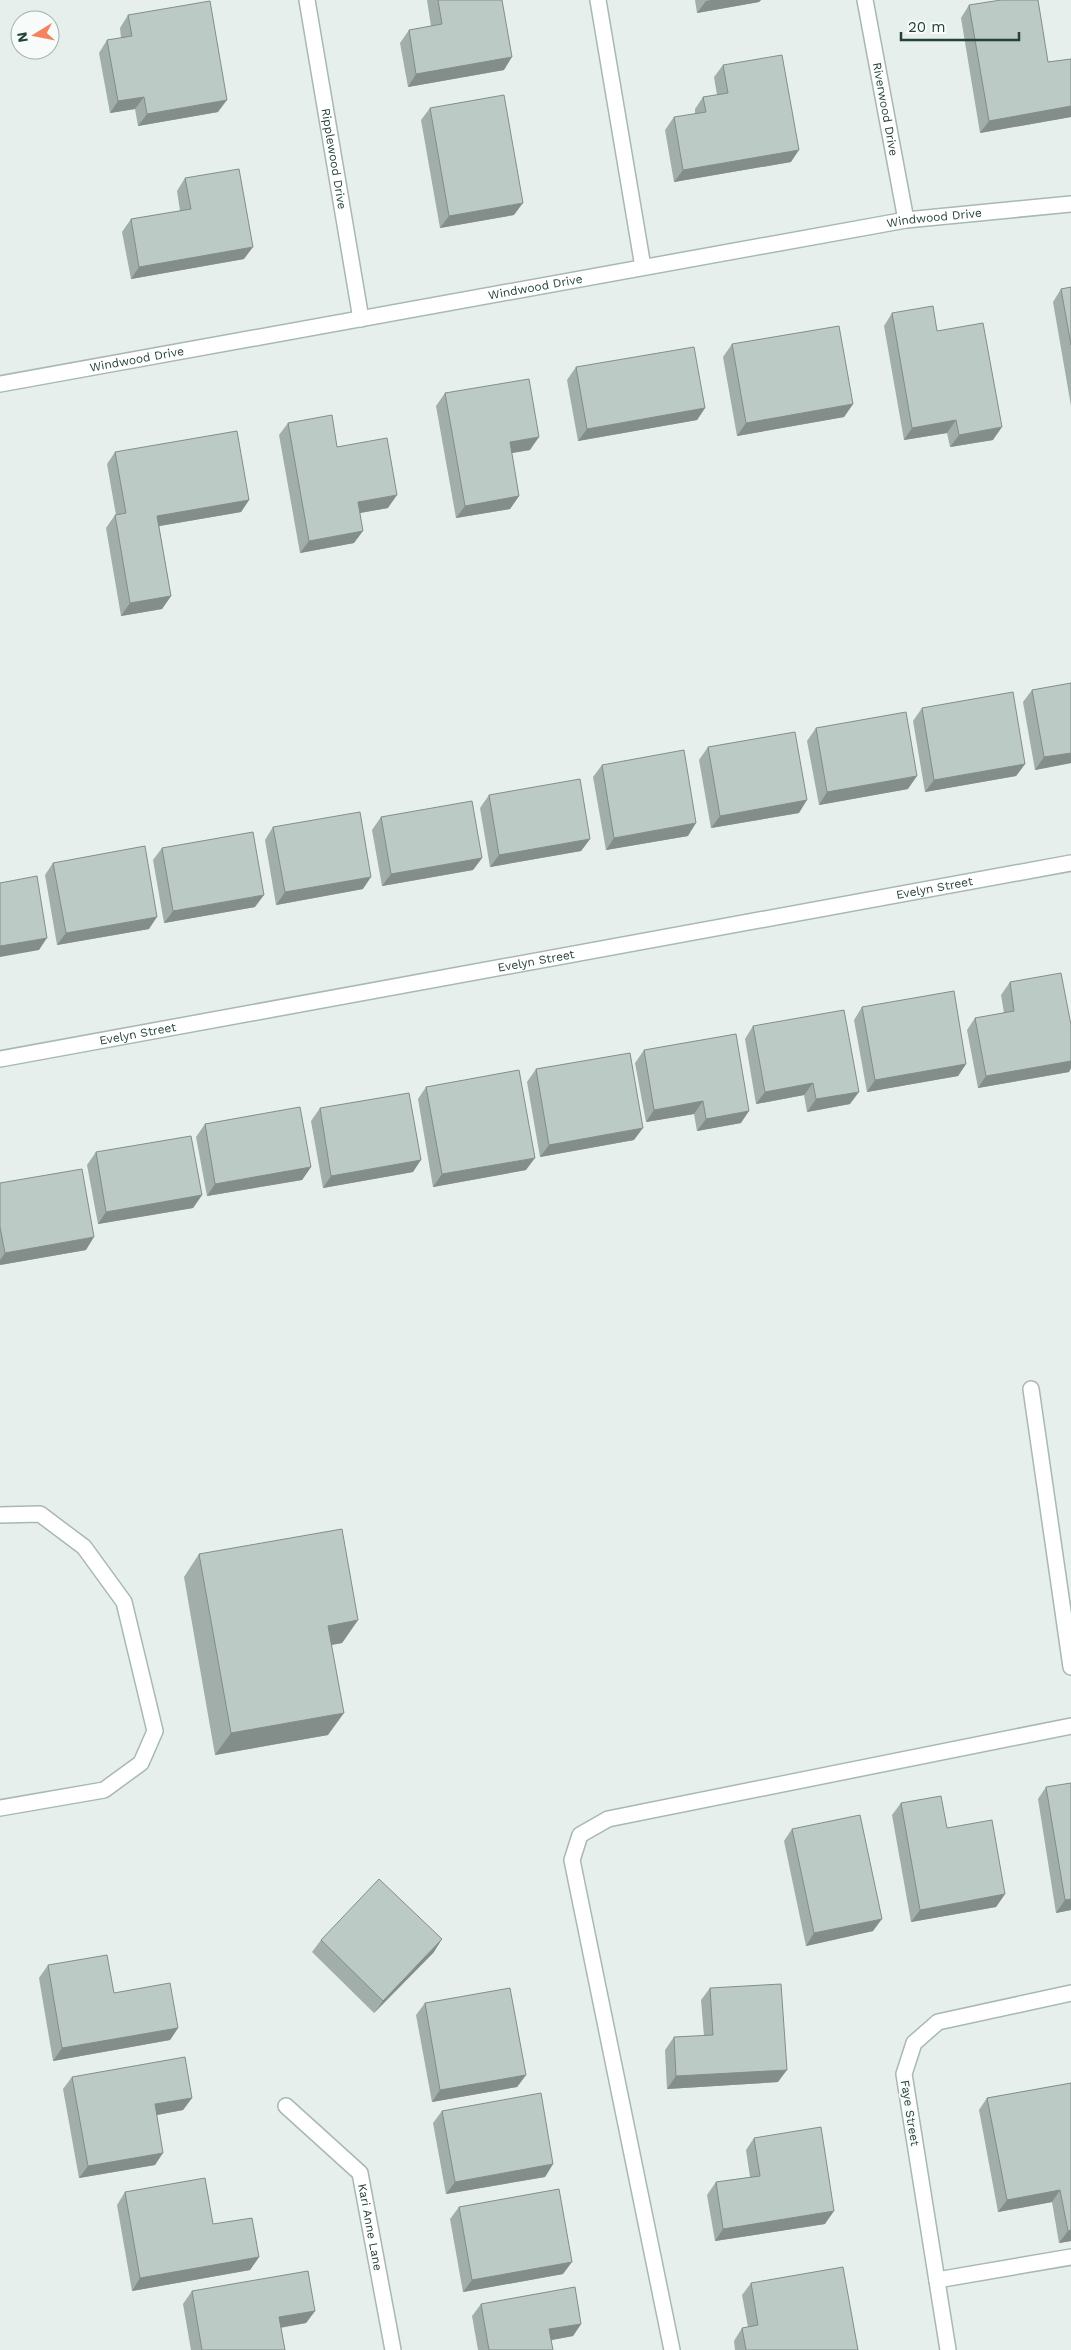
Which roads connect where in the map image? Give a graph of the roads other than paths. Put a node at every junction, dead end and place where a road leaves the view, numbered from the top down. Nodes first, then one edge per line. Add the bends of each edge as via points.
1 (308, 0) edge
2 (598, 0) edge
3 (865, 0) edge
4 (1071, 204) edge
5 (906, 220) junction
6 (642, 268) junction
7 (361, 319) junction
8 (0, 384) edge
9 (1071, 863) edge
10 (0, 1059) edge
11 (1031, 1389) dead end
12 (0, 1515) edge
13 (1071, 1667) edge
14 (1071, 1726) edge
15 (0, 1808) edge
16 (1071, 1993) edge
17 (286, 2106) dead end
18 (1071, 2258) edge
19 (937, 2280) junction
20 (393, 2350) edge
21 (672, 2350) edge
22 (948, 2350) edge

1 - 7 street, Ripplewood Drive
2 - 6 street
3 - 5 street, Riverwood Drive
4 - 5 street, Windwood Drive
5 - 6 street, Windwood Drive
6 - 7 street, Windwood Drive
7 - 8 street, Windwood Drive
9 - 10 street, Evelyn Street
11 - 13 street
12 - 15 street via 40,1514 84,1547 124,1602 155,1731 141,1763 104,1790
14 - 21 street via 608,1819 580,1835 572,1860
16 - 19 street, Faye Street via 938,2022 914,2043 904,2074
17 - 20 street, Kari Anne Lane via 360,2172
18 - 19 street
19 - 22 street, Faye Street

